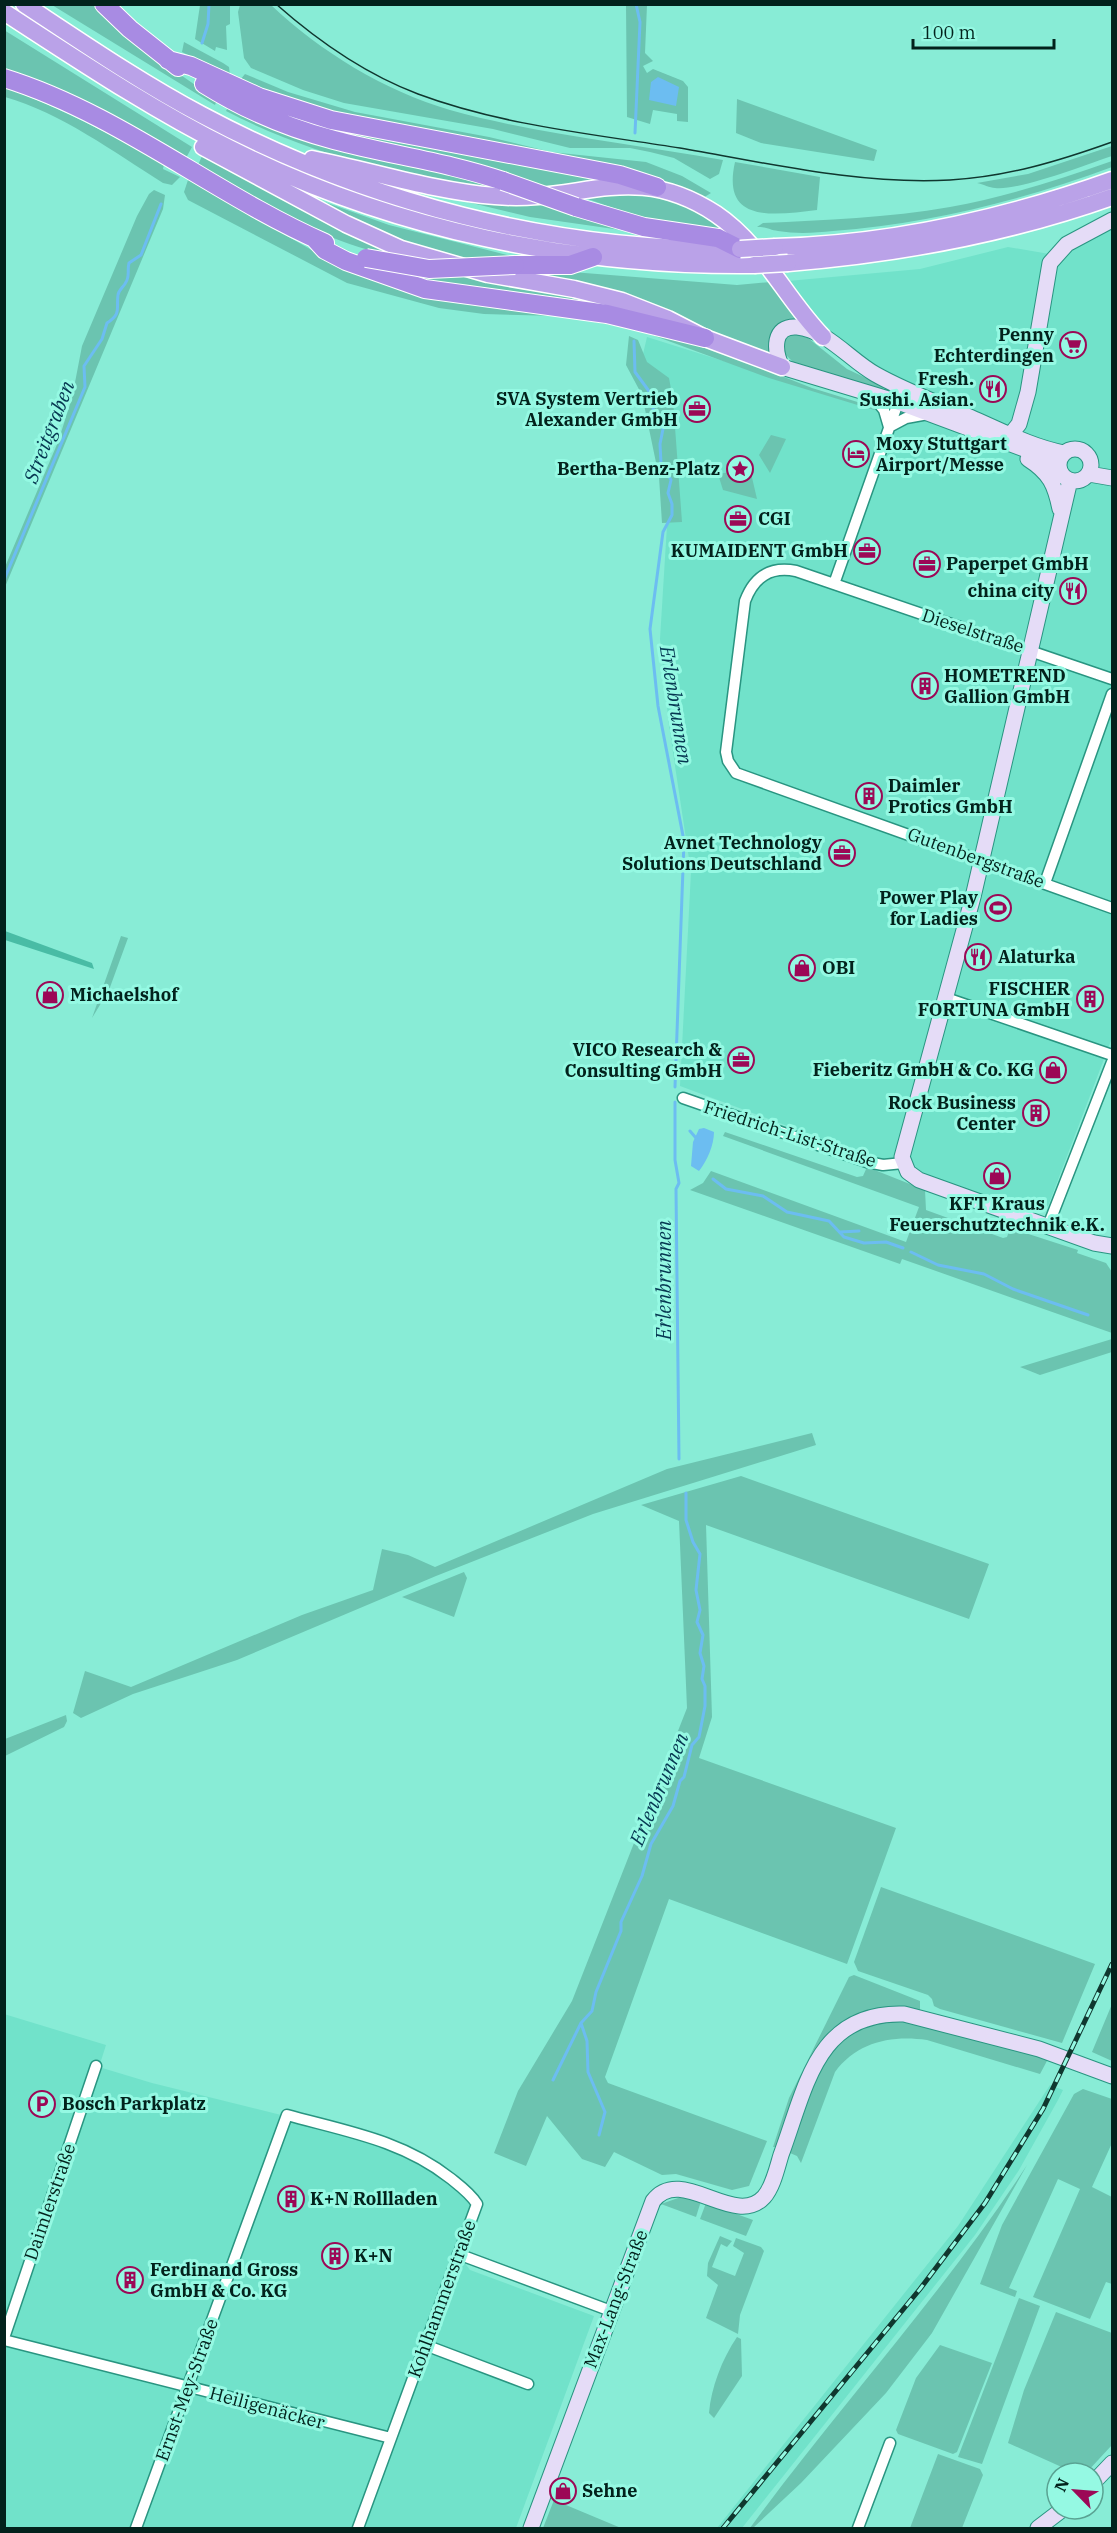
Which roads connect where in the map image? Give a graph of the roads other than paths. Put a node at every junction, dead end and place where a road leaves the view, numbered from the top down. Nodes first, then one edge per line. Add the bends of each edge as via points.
1 (24, 4) edge
2 (104, 4) edge
3 (4, 12) edge
4 (4, 78) edge
5 (229, 91) junction
6 (207, 134) junction
7 (276, 152) junction
8 (1113, 180) edge
9 (657, 187) junction
10 (1113, 197) edge
11 (1113, 220) edge
12 (314, 238) junction
13 (740, 249) junction
14 (594, 257) junction
15 (823, 337) junction
16 (705, 338) junction
17 (782, 367) junction
18 (870, 393) junction
19 (899, 394) junction
20 (929, 414) junction
21 (889, 427) junction
22 (1003, 439) junction
23 (1061, 460) junction
24 (1113, 472) edge
25 (1083, 474) junction
26 (1113, 478) edge
27 (1062, 516) junction
28 (834, 584) junction
29 (1030, 650) junction
30 (1113, 679) edge
31 (1113, 694) edge
32 (736, 773) joint
33 (982, 860) junction
34 (1045, 883) junction
35 (1113, 908) edge
36 (946, 998) junction
37 (1113, 1055) edge
38 (1113, 1062) edge
39 (683, 1098) dead end
40 (903, 1163) junction
41 (1048, 1226) junction
42 (1094, 1243) junction
43 (1113, 1246) edge
44 (1113, 1254) edge
45 (96, 2066) dead end
46 (1113, 2076) edge
47 (287, 2115) joint
48 (458, 2254) junction
49 (611, 2311) junction
50 (4, 2339) edge
51 (425, 2345) junction
52 (528, 2384) dead end
53 (188, 2387) junction
54 (391, 2438) junction
55 (890, 2443) dead end
56 (136, 2529) edge
57 (358, 2529) edge
58 (531, 2529) edge
59 (858, 2529) edge

1 - 6 highway via 141,80
2 - 5 highway via 168,60
3 - 6 highway via 171,117
4 - 12 highway via 77,107
5 - 9 highway via 345,124 620,175
5 - 13 highway, bridge via 272,119 319,136 450,165 644,227 718,238
6 - 7 highway
6 - 14 highway via 277,171 396,215 493,240
6 - 16 highway via 339,221 401,249 470,270 615,298
7 - 9 highway via 491,196 532,198 613,186
7 - 13 highway via 378,191 493,223 616,243
8 - 13 highway, bridge via 992,217 935,229 844,243
9 - 15 highway via 689,199 729,224 769,266
10 - 14 highway, bridge via 1036,221 872,255 754,265
11 - 22 main road via 1067,244 1050,263 1028,392 1019,424
12 - 14 highway, bridge via 366,258 429,269 570,265
12 - 16 highway via 325,250 346,261 425,289 607,314
15 - 17 main road via 796,327 787,328 776,340
15 - 19 main road
16 - 17 highway
17 - 18 main road
18 - 19 main road
18 - 21 street via 880,404
19 - 20 main road
19 - 21 street
19 - 22 main road
20 - 21 street via 906,418
20 - 22 main road
21 - 28 street
22 - 23 main road
22 - 27 main road via 1051,477
23 - 25 main road via 1062,475
23 - 25 main road via 1072,449 1081,450
24 - 25 main road
25 - 26 main road
25 - 27 main road
27 - 29 main road
28 - 29 street, Dieselstraße
28 - 32 street, Dieselstraße via 786,569 769,571 750,589 743,612 727,741 728,761
29 - 30 street, Dieselstraße
29 - 33 main road
31 - 34 street
32 - 33 street, Gutenbergstraße
33 - 34 street, Gutenbergstraße
33 - 36 main road
34 - 35 street, Gutenbergstraße
36 - 37 street
36 - 40 main road
38 - 41 street
39 - 40 street, Friedrich-List-Straße via 867,1162
40 - 41 main road, Friedrich-List-Straße via 919,1180
41 - 42 main road, Friedrich-List-Straße
42 - 43 main road, Friedrich-List-Straße
42 - 44 main road, Friedrich-List-Straße
45 - 50 street, Daimlerstraße
46 - 49 main road, Max-Lang-Straße via 1039,2049 926,2019 884,2014 864,2018 835,2035 820,2057 763,2198 747,2205 732,2205 680,2189 658,2195
47 - 48 street, Kohlhammerstraße via 396,2145 462,2187 477,2204
47 - 53 street, Ernst-Mey-Straße
48 - 49 street
48 - 51 street, Kohlhammerstraße
49 - 58 main road, Max-Lang-Straße
50 - 53 street, Heiligenäcker
51 - 52 street
51 - 54 street, Kohlhammerstraße
53 - 54 street, Heiligenäcker
53 - 56 street, Ernst-Mey-Straße
54 - 57 street, Kohlhammerstraße
55 - 59 street

